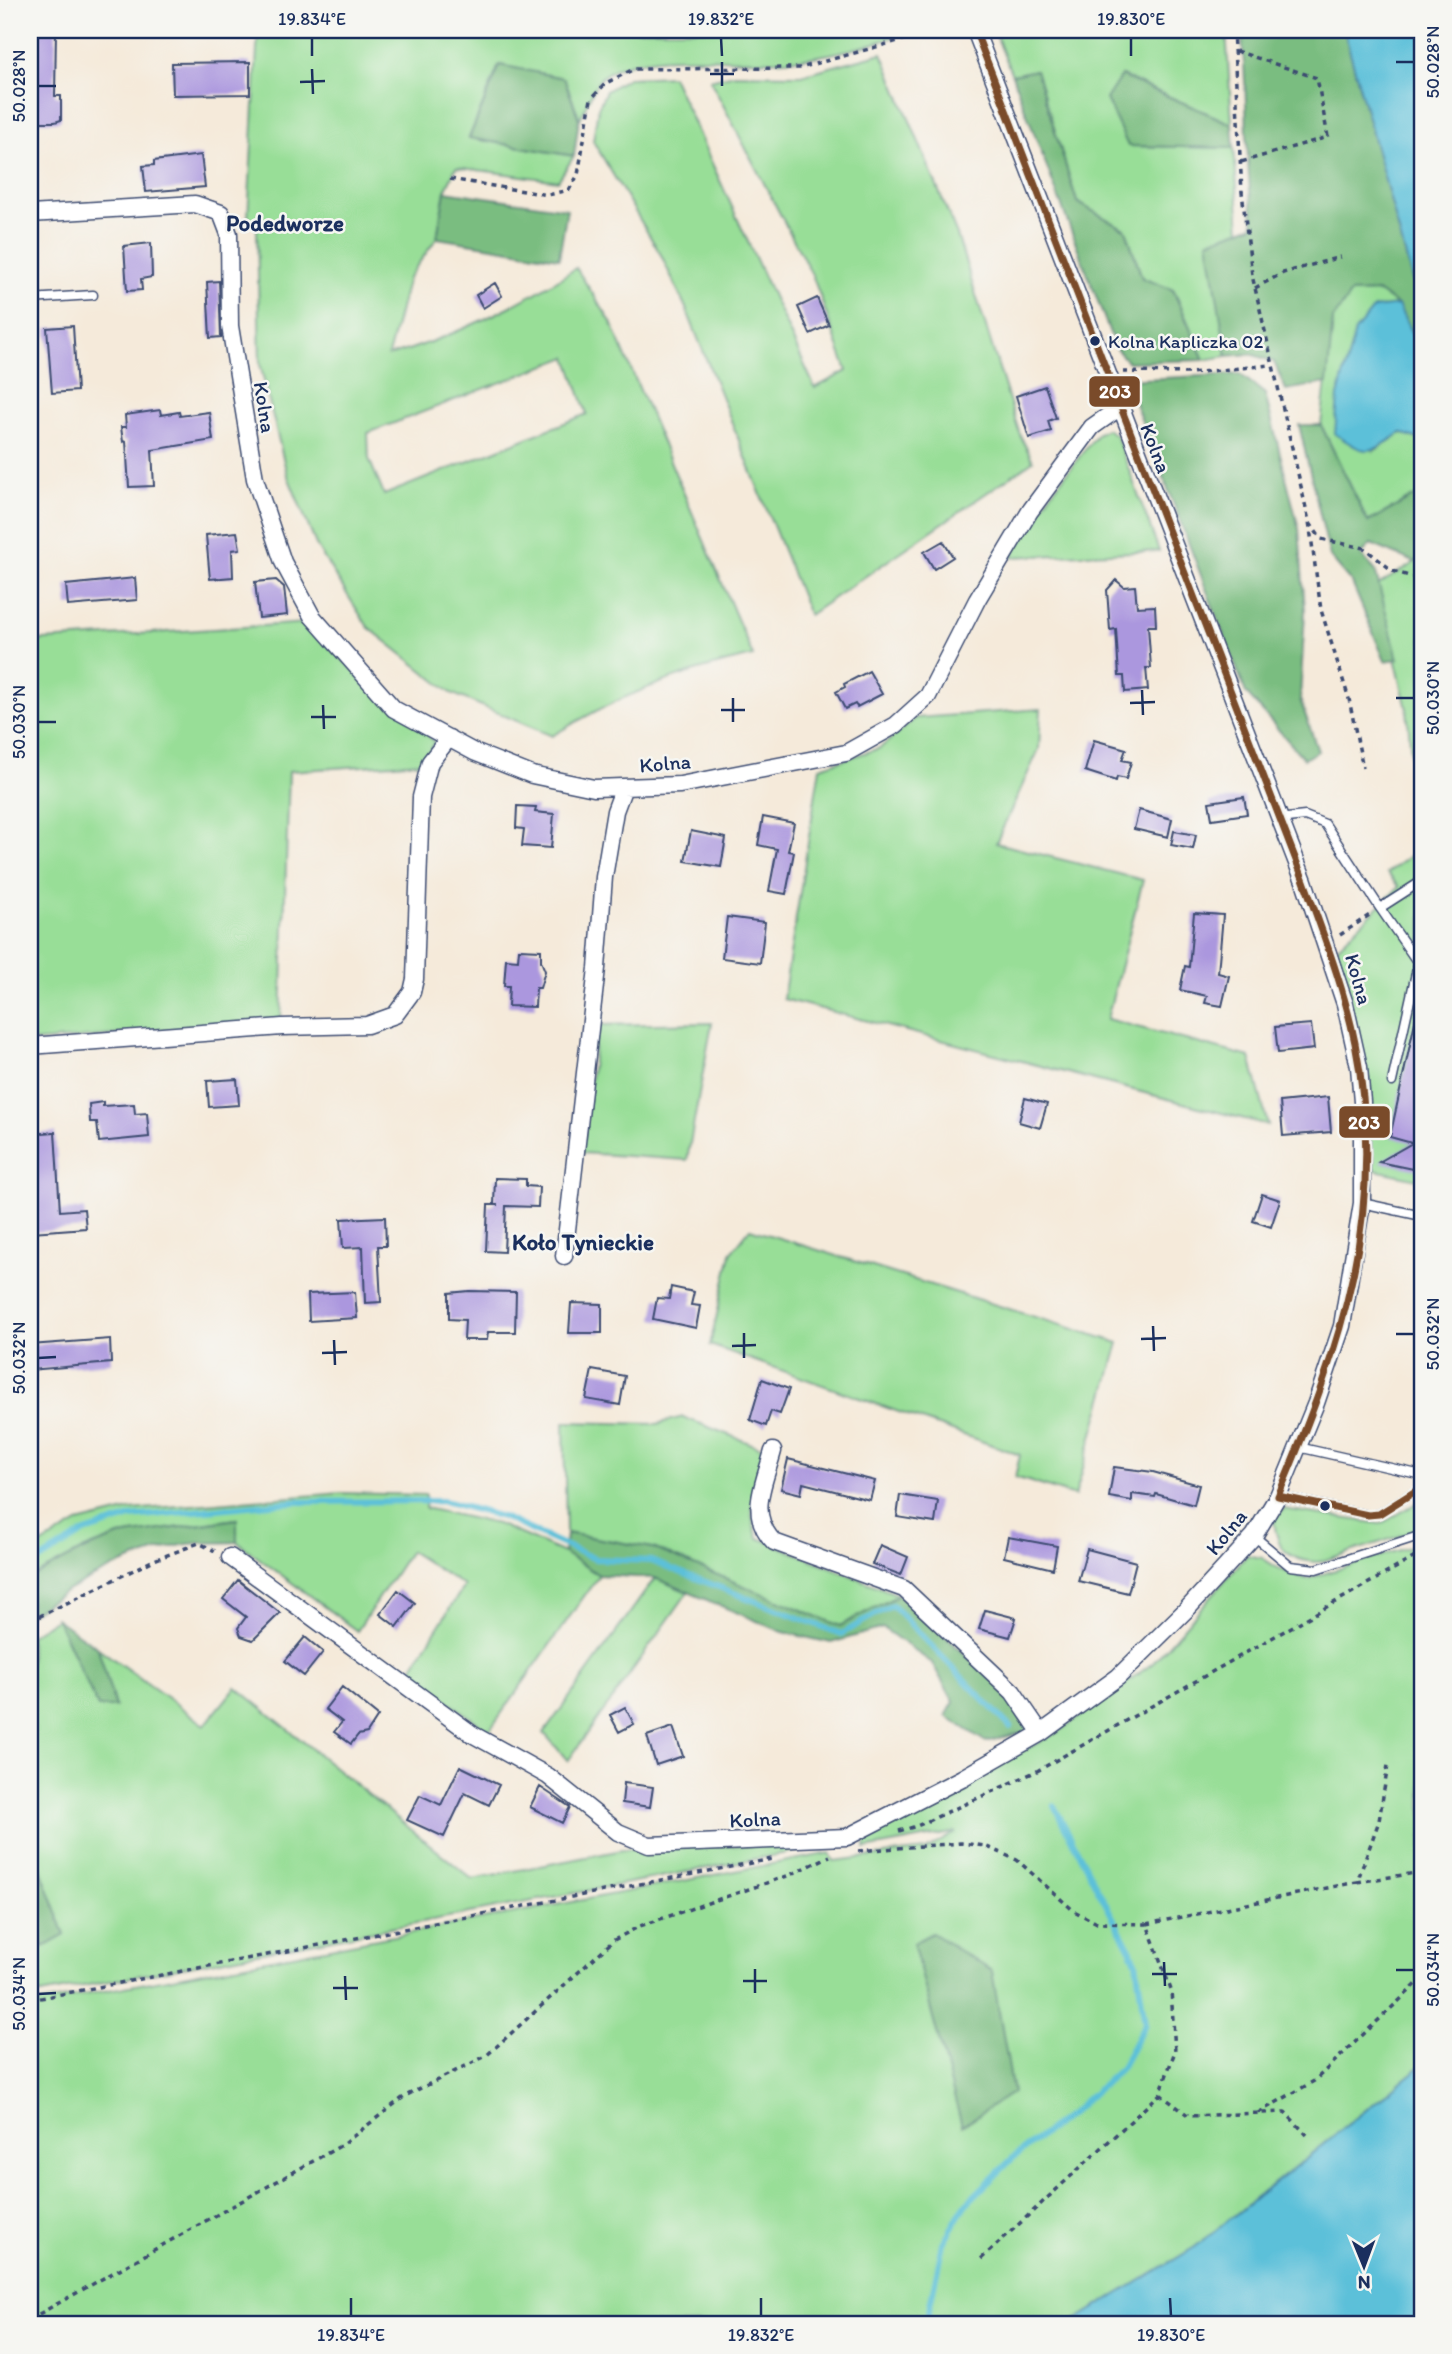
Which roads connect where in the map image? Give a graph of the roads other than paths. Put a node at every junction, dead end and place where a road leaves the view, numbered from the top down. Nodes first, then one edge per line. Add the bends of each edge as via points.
1 (975, 30) edge
2 (30, 214) edge
3 (93, 295) dead end
4 (30, 299) edge
5 (1119, 408) junction
6 (449, 738) junction
7 (624, 787) junction
8 (1278, 819) junction
9 (1422, 881) edge
10 (1380, 908) junction
11 (1420, 967) edge
12 (30, 1046) edge
13 (1392, 1082) dead end
14 (1362, 1203) junction
15 (1422, 1216) edge
16 (564, 1256) dead end
17 (1298, 1447) junction
18 (773, 1451) dead end
19 (1422, 1475) edge
20 (1422, 1488) edge
21 (1278, 1496) junction
22 (1422, 1535) edge
23 (1254, 1536) junction
24 (230, 1557) road end
25 (1041, 1733) junction

1 - 5 street, Kolna
2 - 6 street, Kolna via 195,204 221,213 229,234 230,326 255,479 283,562 312,616 394,709
3 - 4 lane
5 - 7 street, Kolna via 1092,427 1030,511 928,696 896,725 846,753 680,785
5 - 8 street, Kolna
6 - 7 street, Kolna via 532,775 594,788
6 - 12 street via 430,762 421,797 415,979 412,992 395,1015 367,1025
7 - 16 street, Kolna via 615,811 604,877
8 - 10 lane via 1305,816 1325,824
8 - 14 street, Kolna via 1326,943 1359,1067
9 - 10 lane
10 - 11 lane
11 - 13 lane
14 - 15 lane
14 - 17 street, Kolna via 1342,1326
17 - 19 lane
17 - 21 street, Kolna
18 - 25 street via 757,1513 766,1534 774,1542 904,1589 1013,1692
20 - 21 lane via 1379,1514 1368,1515
21 - 23 street, Kolna
22 - 23 lane via 1316,1569 1290,1566
23 - 25 street, Kolna via 1118,1677
24 - 25 street, Kolna via 471,1734 548,1776 618,1832 649,1845 847,1837

